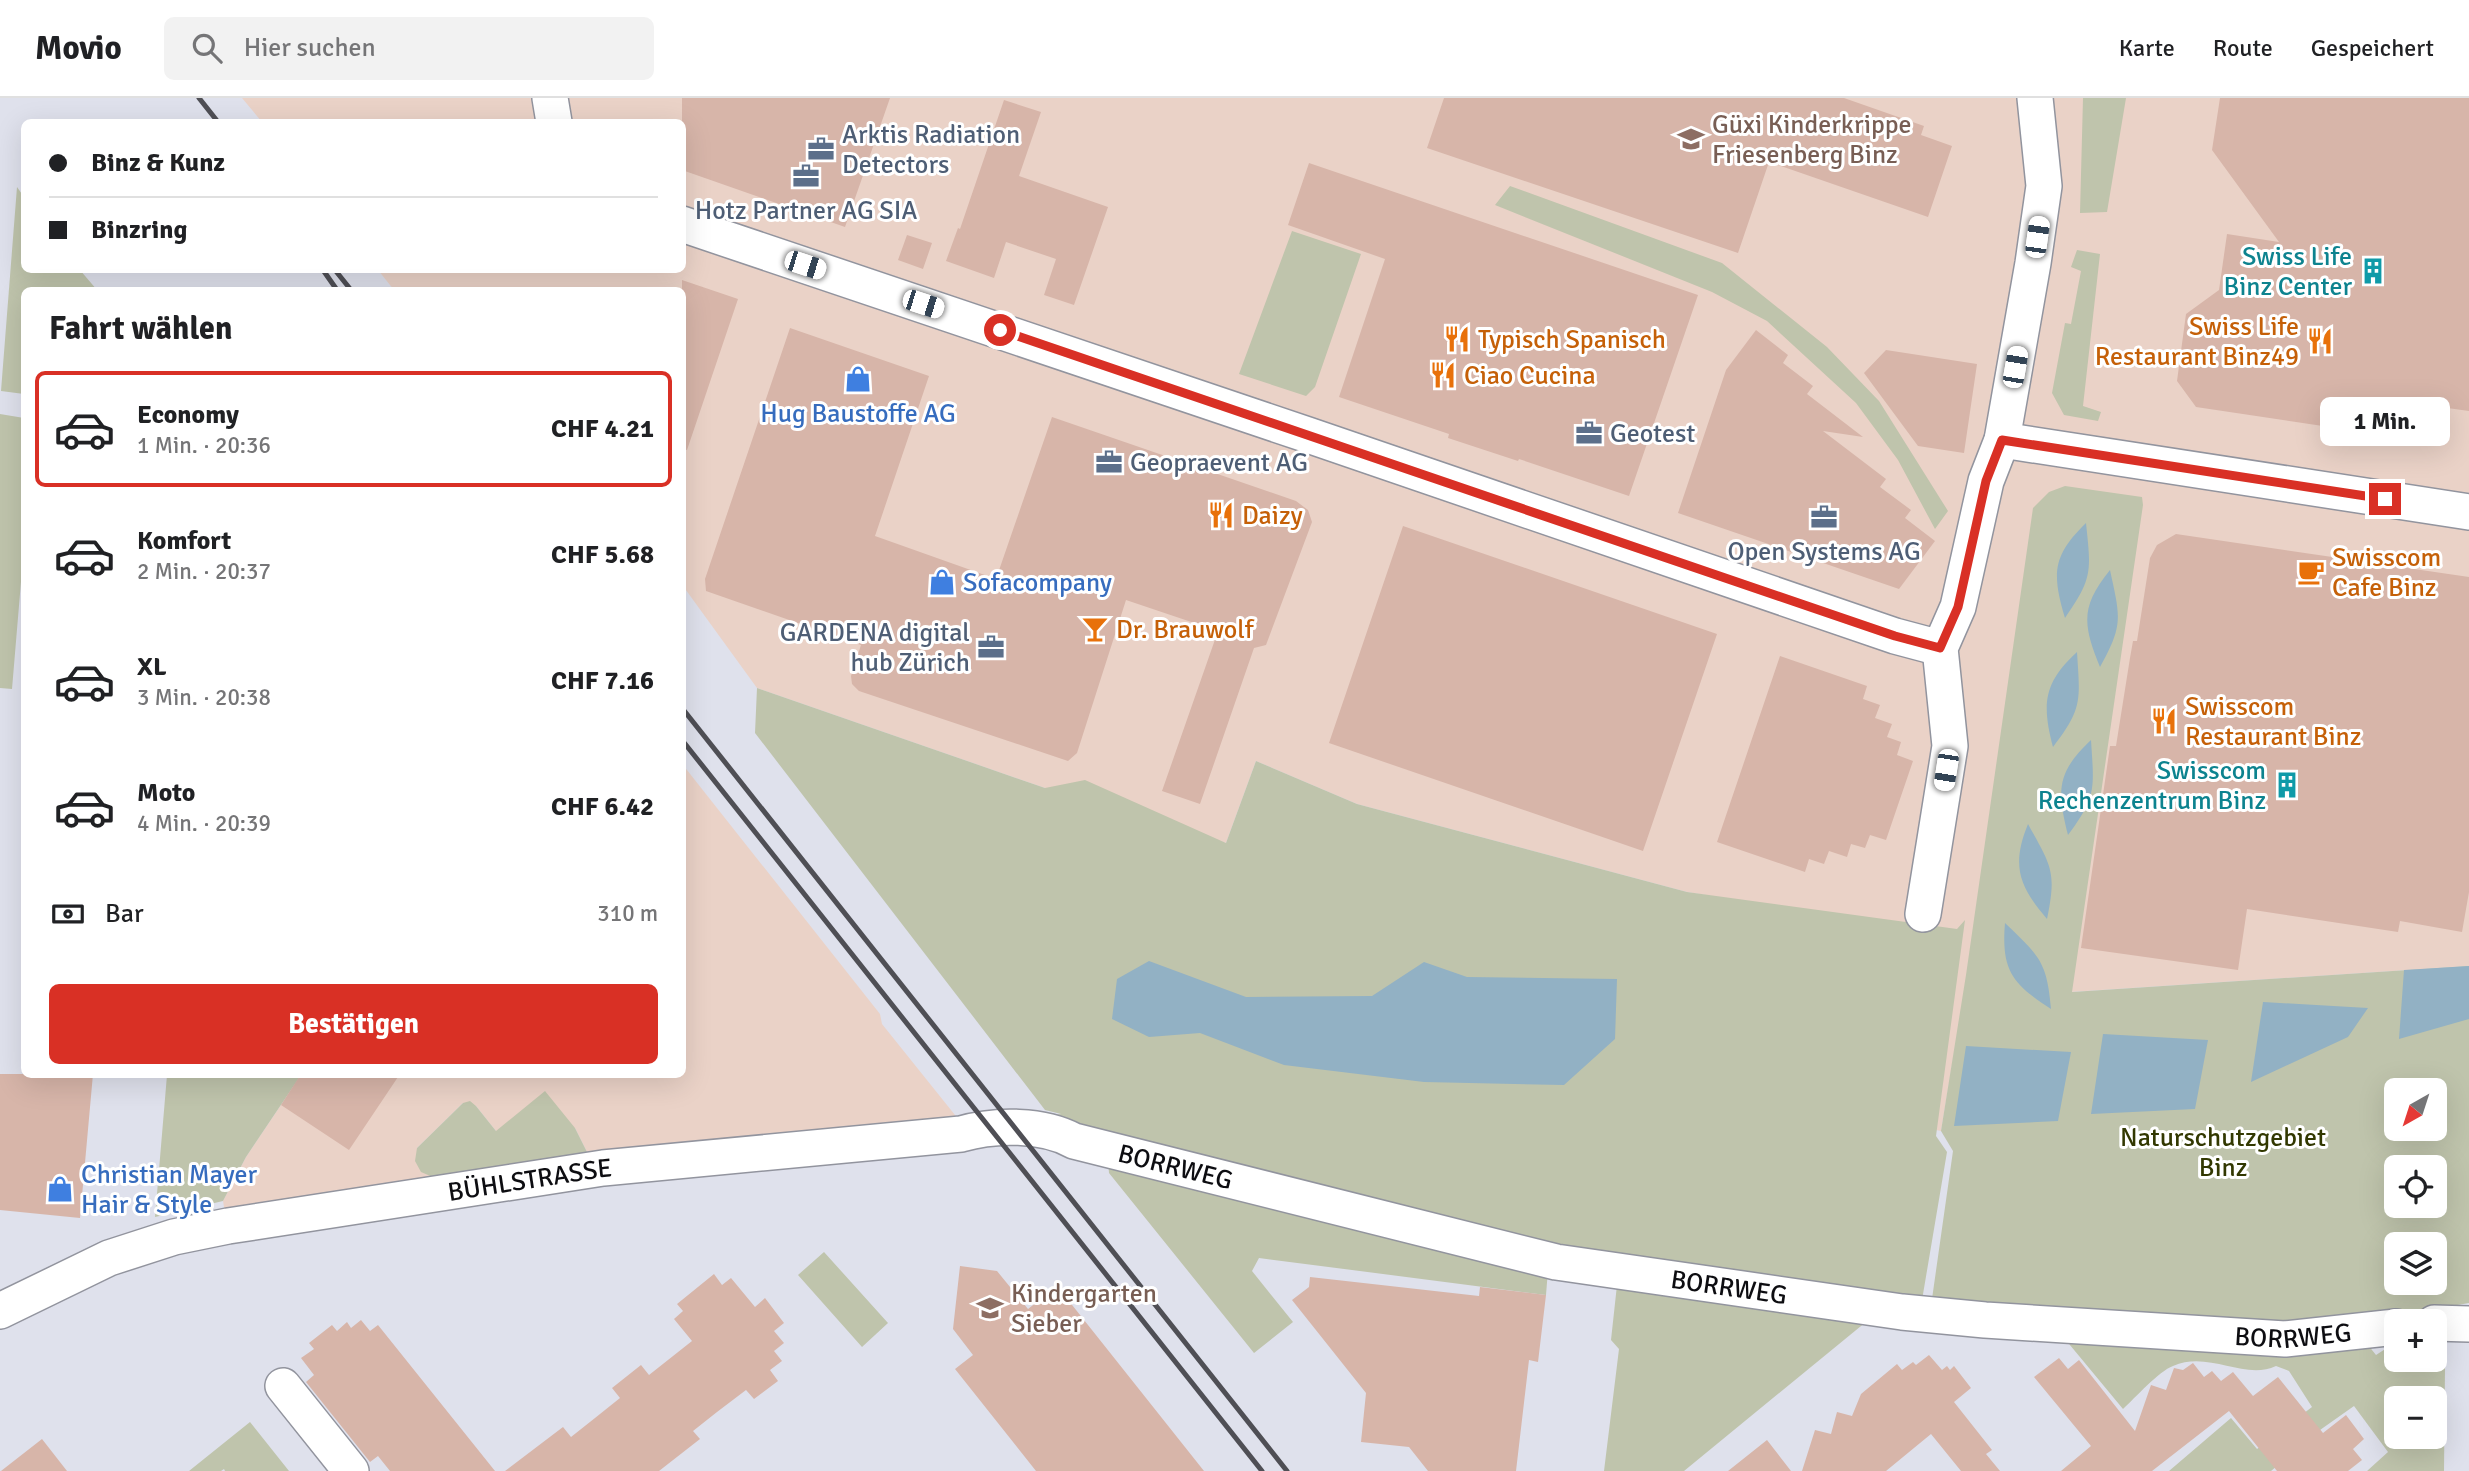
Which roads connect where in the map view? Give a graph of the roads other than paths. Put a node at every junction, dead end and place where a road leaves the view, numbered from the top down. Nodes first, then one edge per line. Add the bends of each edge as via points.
1 (550, 98) edge
2 (2028, 100) edge
3 (554, 119) edge
4 (686, 225) edge
5 (2002, 440) junction
6 (2469, 512) edge
7 (1940, 648) junction
8 (1923, 914) dead end
9 (1074, 1141) joint
10 (0, 1311) edge
11 (2447, 1324) edge
12 (2469, 1324) edge
13 (2384, 1328) edge
14 (283, 1386) dead end
15 (351, 1471) edge

1 - 3 street
2 - 5 street via 2044,186
4 - 7 street
5 - 6 street
5 - 7 street via 1986,481 1958,607
7 - 8 street via 1950,746
9 - 10 street, BÜHLSTRASSE via 1060,1133 1014,1127 603,1168 436,1192 174,1237 110,1258
9 - 13 street, BORRWEG via 1556,1262 1902,1312 2285,1339
11 - 12 street
14 - 15 street

